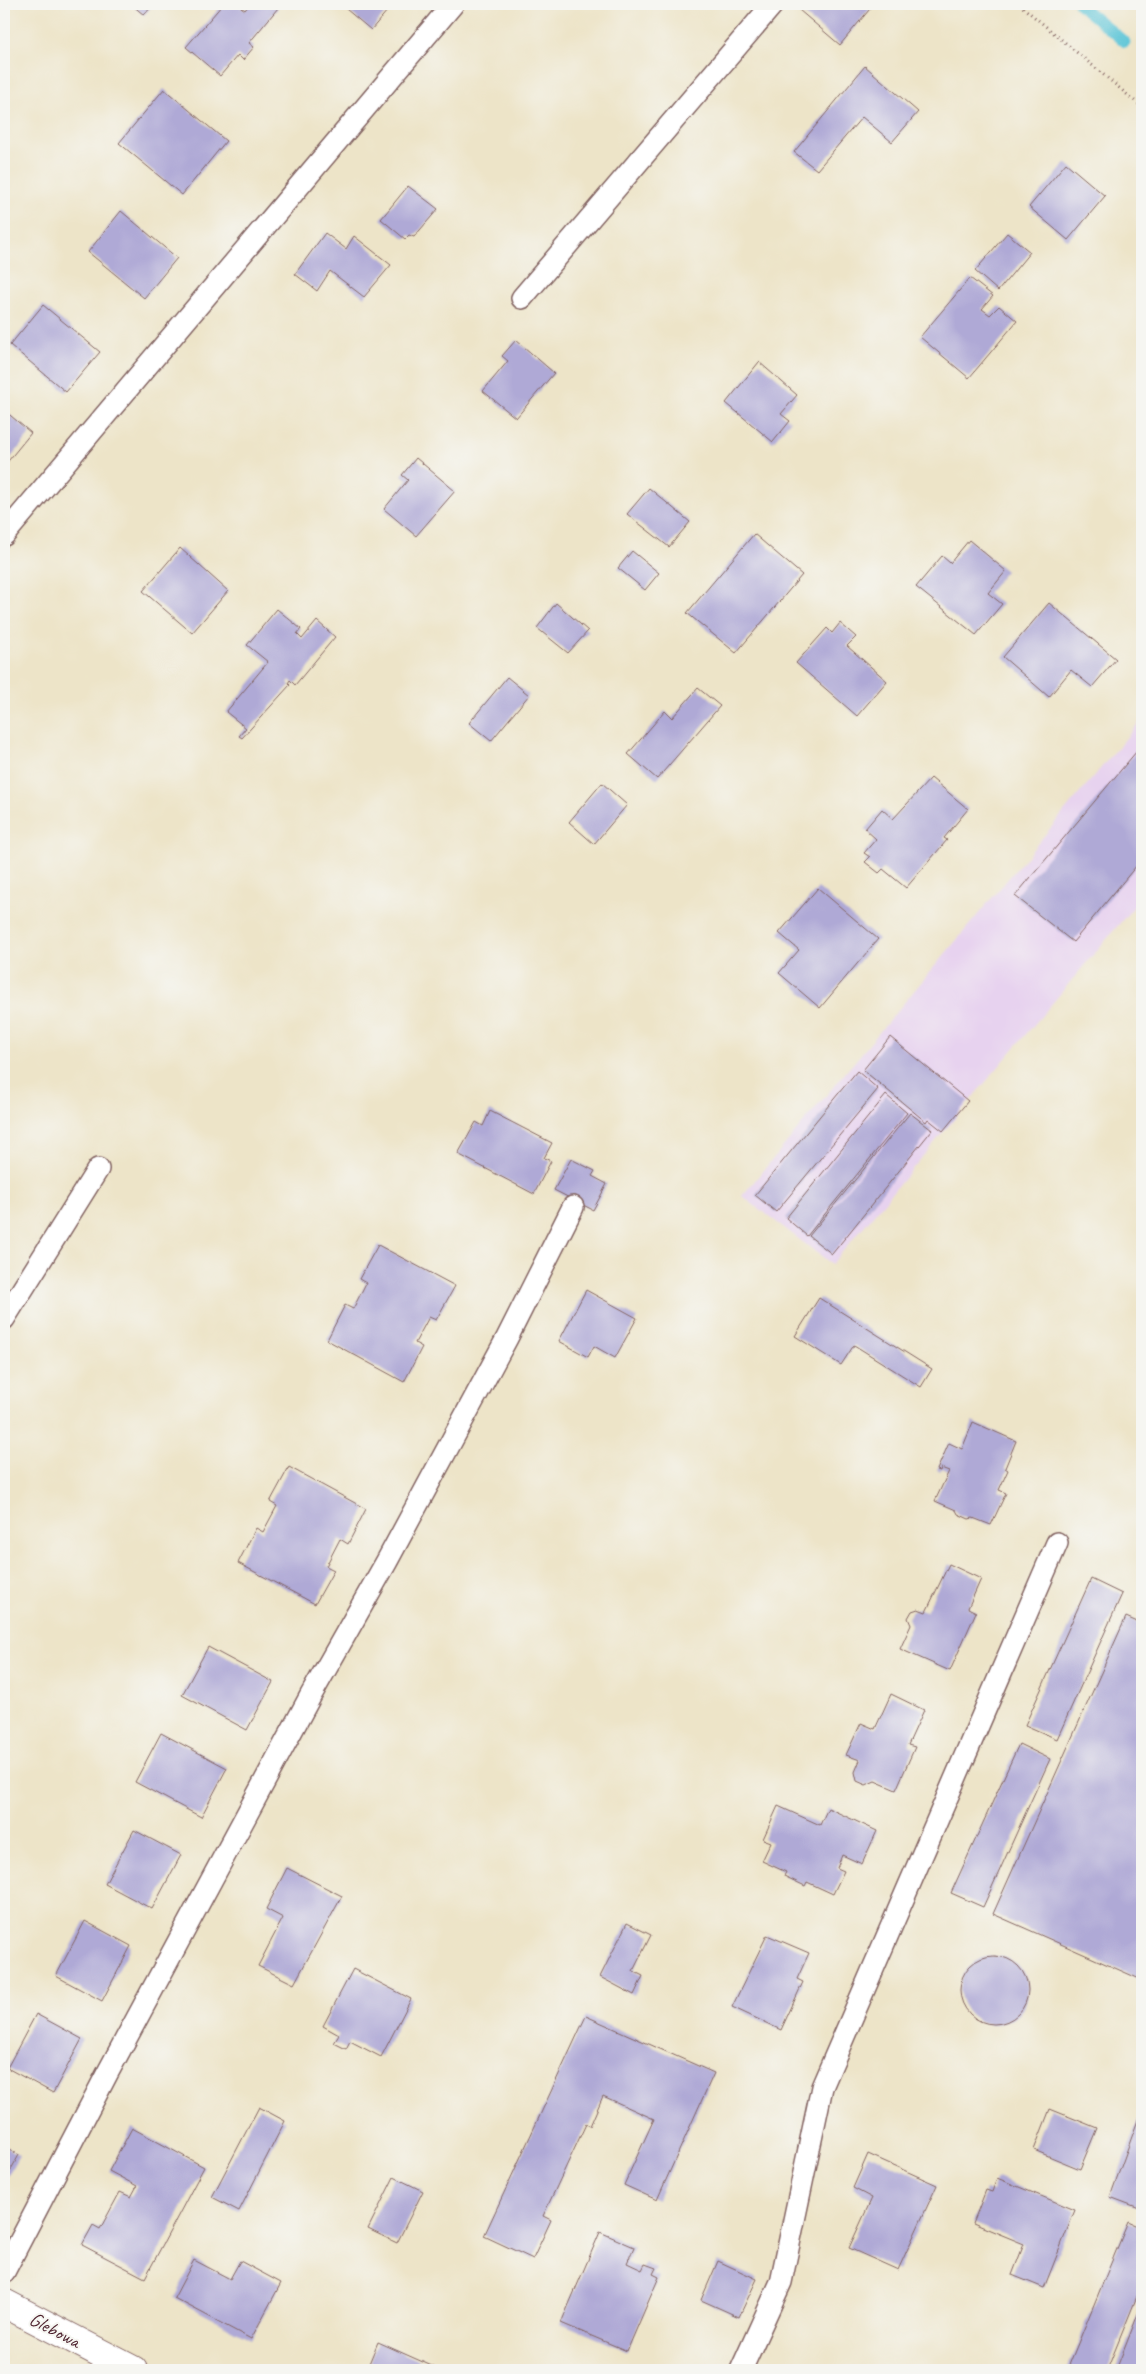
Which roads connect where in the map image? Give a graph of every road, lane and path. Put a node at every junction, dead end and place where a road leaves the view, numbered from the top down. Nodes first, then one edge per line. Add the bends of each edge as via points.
1 (453, 4) edge
2 (772, 4) edge
3 (1019, 4) edge
4 (1142, 107) edge
5 (522, 298) dead end
6 (4, 535) edge
7 (98, 1169) dead end
8 (573, 1206) dead end
9 (4, 1319) edge
10 (1057, 1543) dead end
11 (4, 2272) edge
12 (4, 2303) edge
13 (133, 2370) edge
14 (741, 2370) edge

1 - 6 lane
2 - 5 lane
3 - 4 path
7 - 9 lane
8 - 11 lane via 507,1338 311,1695
10 - 14 lane via 822,2087 781,2282
12 - 13 street, Glebowa

